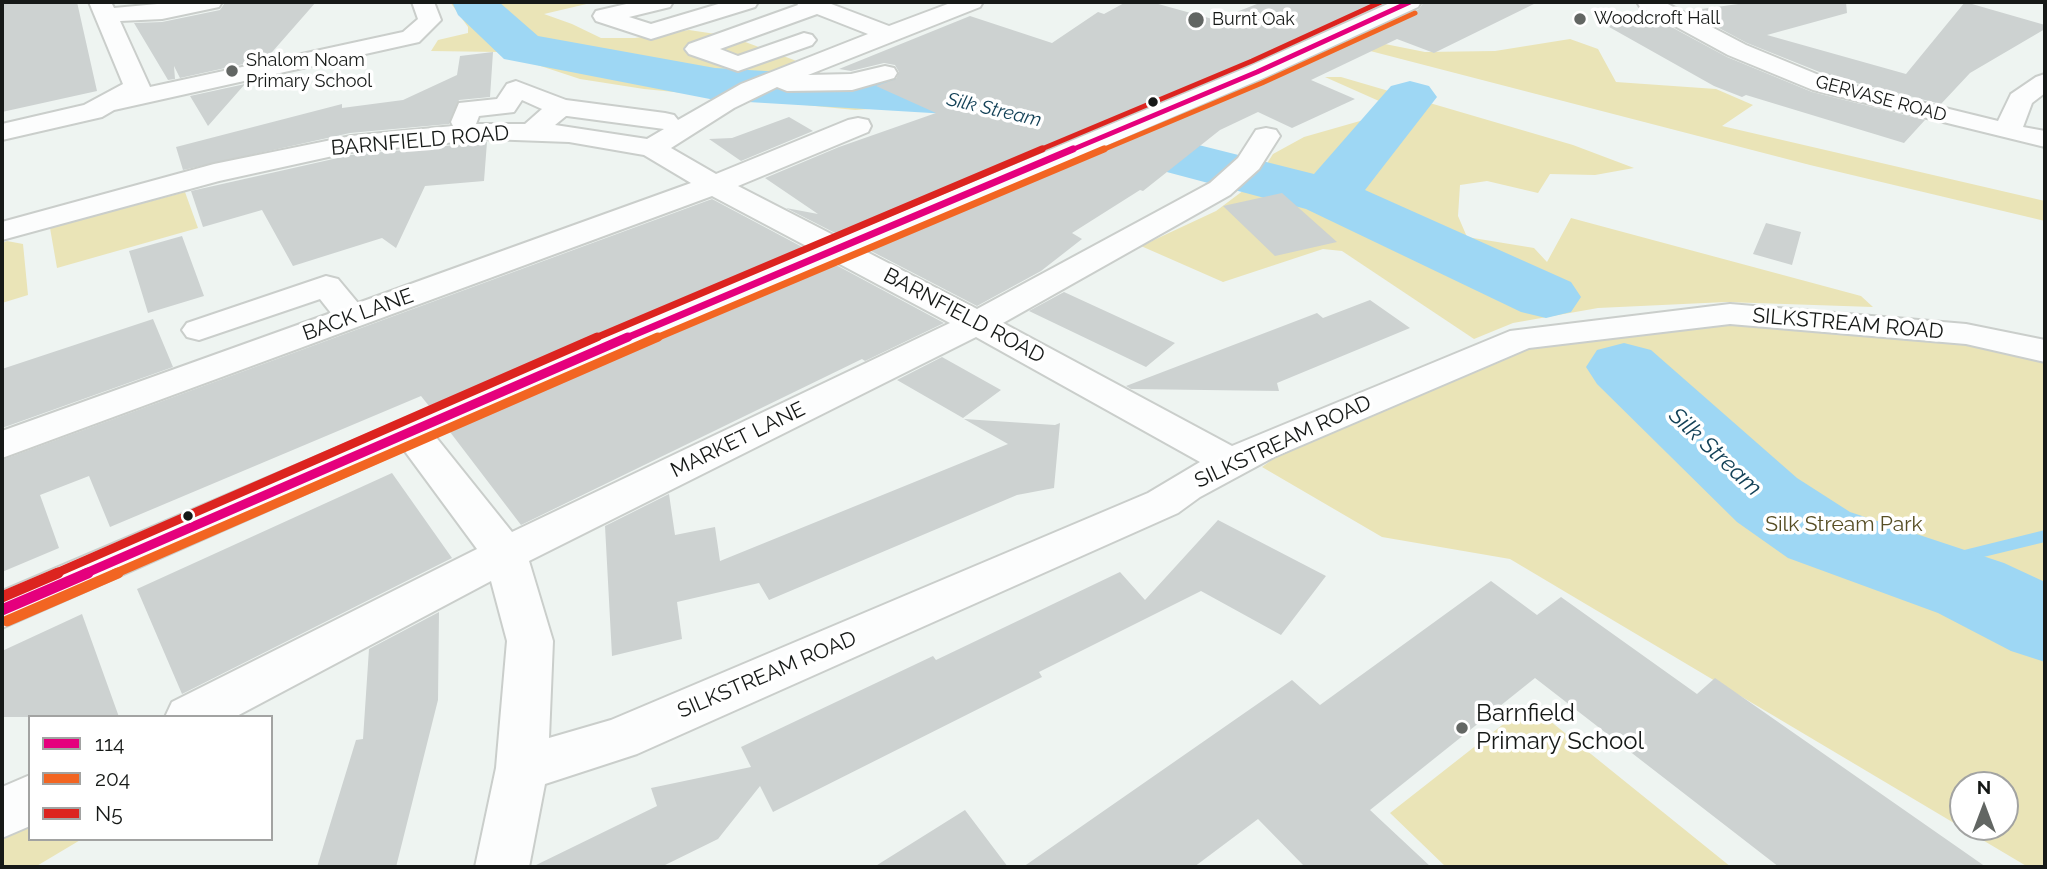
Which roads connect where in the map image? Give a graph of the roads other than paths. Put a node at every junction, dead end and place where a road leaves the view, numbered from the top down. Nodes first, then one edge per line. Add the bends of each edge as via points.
1 (211, 2) edge
2 (423, 2) edge
3 (662, 2) edge
4 (747, 2) edge
5 (972, 2) edge
6 (1410, 2) edge
7 (1648, 2) edge
8 (812, 4) edge
9 (911, 6) dead end
10 (103, 9) edge
11 (936, 15) junction
12 (855, 21) junction
13 (888, 34) junction
14 (885, 73) dead end
15 (2045, 82) edge
16 (757, 86) junction
17 (107, 103) junction
18 (560, 107) junction
19 (665, 121) dead end
20 (858, 126) dead end
21 (2, 132) edge
22 (532, 132) junction
23 (2008, 132) junction
24 (460, 133) junction
25 (1266, 136) dead end
26 (2045, 139) edge
27 (652, 148) junction
28 (715, 185) junction
29 (2, 230) edge
30 (839, 249) junction
31 (352, 317) junction
32 (976, 323) junction
33 (198, 330) dead end
34 (2045, 351) edge
35 (411, 433) junction
36 (2, 445) edge
37 (1230, 463) junction
38 (505, 554) junction
39 (2, 610) edge
40 (193, 715) edge
41 (522, 768) junction
42 (28, 800) edge
43 (2, 814) edge
44 (502, 867) edge

1 - 10 street via 162,12
2 - 17 street via 430,20 411,37
3 - 4 street via 604,16 651,32
5 - 11 street
6 - 30 street via 1257,72
7 - 23 street, GERVASE ROAD via 1737,50 1822,85
8 - 12 street
8 - 12 street via 697,49 738,64
9 - 11 street
10 - 17 street via 137,87
11 - 13 street
12 - 13 street
13 - 16 street
14 - 16 street via 852,82
15 - 23 street via 2020,99
16 - 27 street
17 - 21 street via 93,111
18 - 19 street
18 - 22 street
18 - 24 street via 516,89 505,106 468,110
20 - 28 street, BACK LANE
22 - 24 street, BARNFIELD ROAD
22 - 27 street, BARNFIELD ROAD
23 - 26 street, GERVASE ROAD
24 - 29 street, BARNFIELD ROAD via 351,144 214,173
25 - 32 street, MARKET LANE via 1220,189
27 - 28 street, BARNFIELD ROAD
28 - 30 street, BARNFIELD ROAD
28 - 31 street, BACK LANE
30 - 32 street, BARNFIELD ROAD
30 - 35 street
31 - 33 street via 326,286
31 - 36 street, BACK LANE
32 - 37 street, BARNFIELD ROAD
32 - 38 street, MARKET LANE
34 - 37 street, SILKSTREAM ROAD via 1966,334 1730,314 1522,338
35 - 38 street
35 - 39 street
37 - 41 street, SILKSTREAM ROAD via 1163,503 645,728
38 - 40 street, MARKET LANE
38 - 41 street via 530,640
41 - 44 street
42 - 43 street

